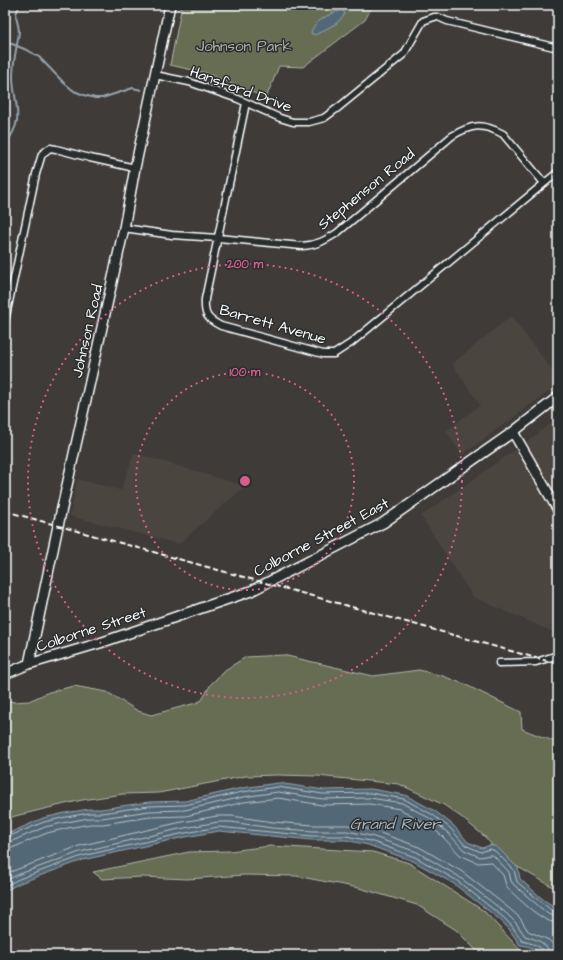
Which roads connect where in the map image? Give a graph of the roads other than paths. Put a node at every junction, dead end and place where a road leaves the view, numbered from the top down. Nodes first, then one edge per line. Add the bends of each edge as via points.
1 (170, 5) edge
2 (558, 48) edge
3 (155, 75) junction
4 (246, 103) junction
5 (135, 168) junction
6 (558, 172) edge
7 (544, 183) junction
8 (124, 228) junction
9 (218, 238) junction
10 (5, 321) edge
11 (558, 397) edge
12 (513, 432) junction
13 (558, 510) edge
14 (186, 613) joint
15 (558, 654) edge
16 (499, 663) dead end
17 (29, 664) junction
18 (5, 674) edge

1 - 3 street, Johnson Road
2 - 4 street, Hansford Drive via 430,17 420,23 418,32 404,54 324,118 309,122 293,122
3 - 4 street, Hansford Drive via 189,82
3 - 5 street, Johnson Road
4 - 9 street, Barrett Avenue
5 - 8 street, Johnson Road
5 - 10 street via 56,148 50,148 42,154
6 - 7 street, Barrett Avenue
7 - 9 street, Stephenson Road via 503,134 494,129 478,126 466,128 452,136 326,240 302,246
7 - 9 street, Barrett Avenue via 351,343 334,354 323,354 221,326 210,320 205,308 205,299
8 - 9 street, Stephenson Road
8 - 17 street, Johnson Road
11 - 12 street, Colborne Street East
12 - 13 street
12 - 14 street, Colborne Street East via 383,523 251,591
14 - 17 street, Colborne Street
15 - 16 street via 536,662
17 - 18 street, Colborne Street

